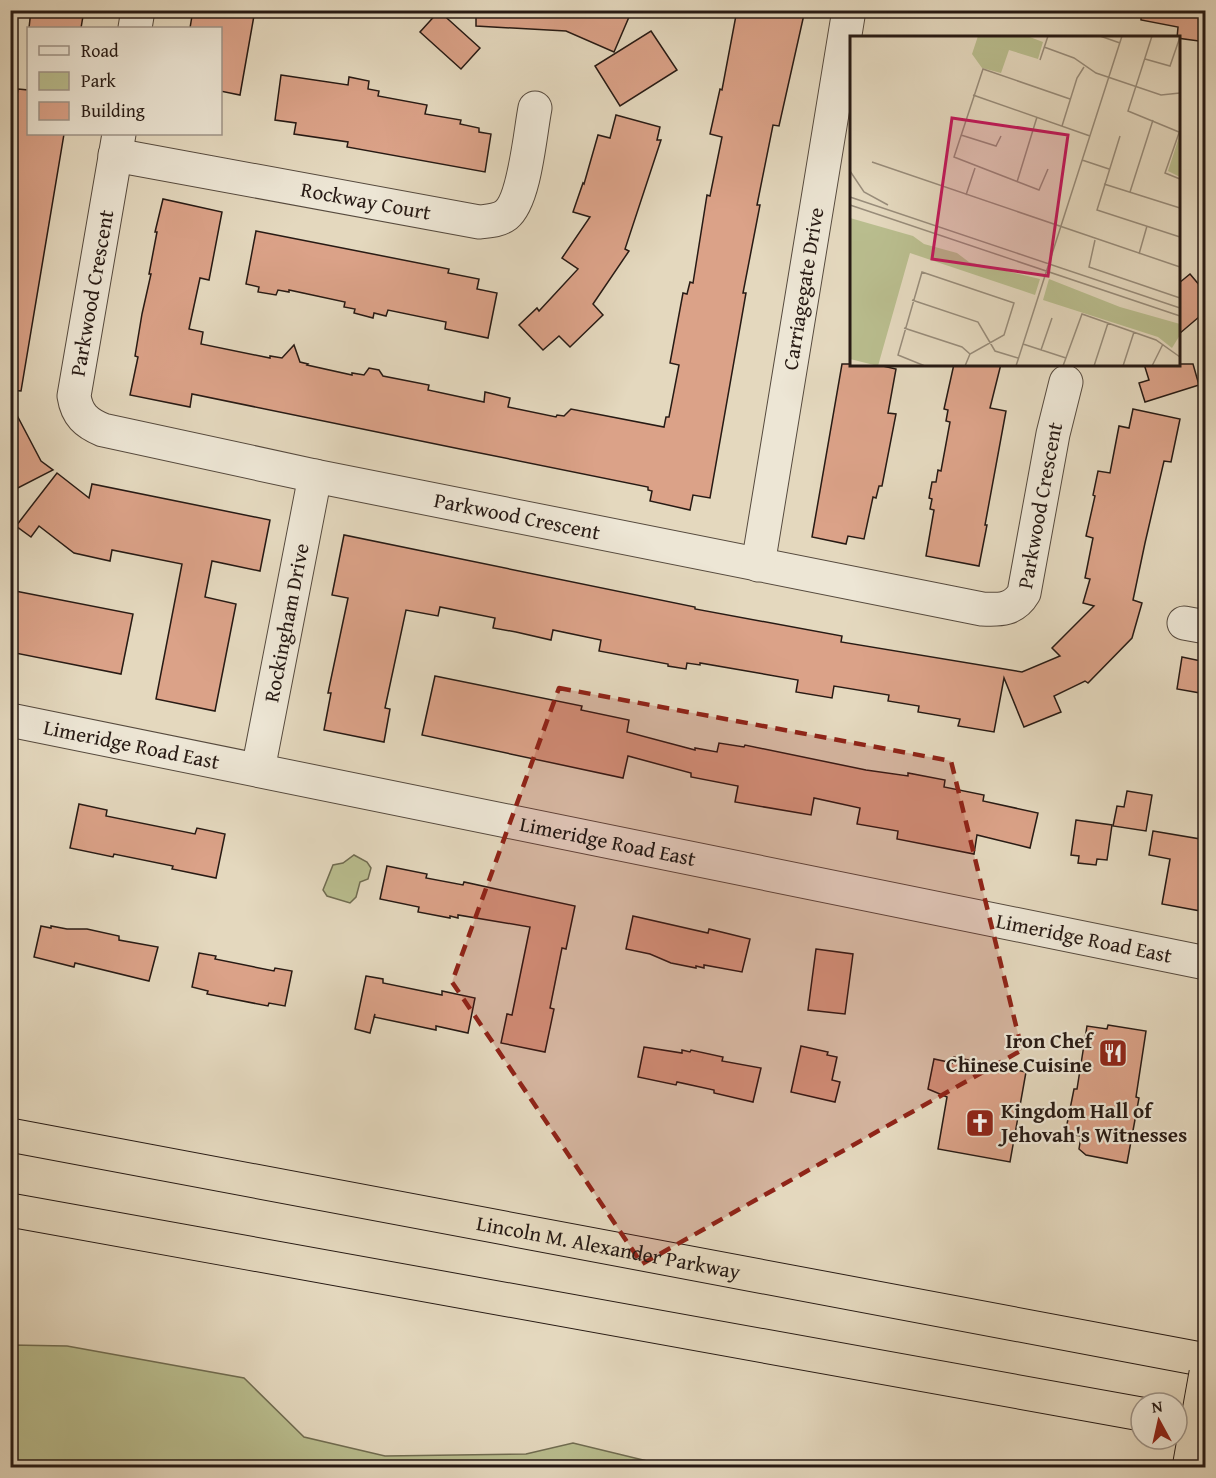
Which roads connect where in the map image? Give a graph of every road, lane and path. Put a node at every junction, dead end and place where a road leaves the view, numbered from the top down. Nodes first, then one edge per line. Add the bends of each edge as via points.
1 (138, 10) edge
2 (849, 10) edge
3 (135, 27) edge
4 (535, 108) dead end
5 (117, 144) edge
6 (1066, 382) dead end
7 (315, 476) junction
8 (758, 565) junction
9 (10, 720) edge
10 (258, 770) junction
11 (1206, 963) edge
12 (10, 1135) edge
13 (10, 1210) edge
14 (1206, 1360) edge
15 (1206, 1373) edge
16 (1129, 1412) edge
17 (1189, 1422) edge
18 (1206, 1425) edge
19 (1189, 1467) edge

1 - 3 street
2 - 8 street, Carriagegate Drive
4 - 5 street, Rockway Court via 518,198 505,215 493,221 479,222
5 - 7 street, Parkwood Crescent via 74,396 76,408 89,424 103,430
6 - 8 street, Parkwood Crescent via 1024,593 1012,606 982,609
7 - 8 street, Parkwood Crescent
7 - 10 street, Rockingham Drive
9 - 10 street, Limeridge Road East
10 - 11 street, Limeridge Road East
12 - 14 main road, Lincoln M. Alexander Parkway
13 - 16 main road
15 - 19 main road, bridge
17 - 18 main road

